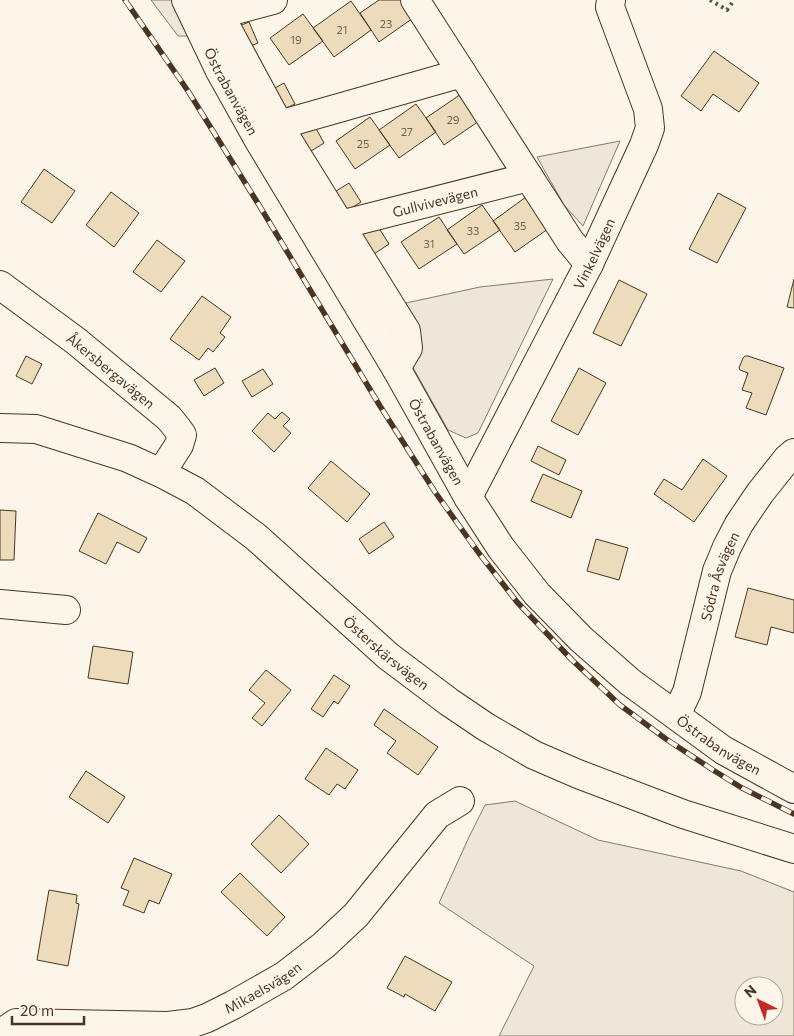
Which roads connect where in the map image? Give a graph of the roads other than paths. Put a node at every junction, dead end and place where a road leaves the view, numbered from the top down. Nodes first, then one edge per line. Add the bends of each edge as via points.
1 (186, 0) edge
2 (273, 0) edge
3 (415, 0) edge
4 (611, 0) edge
5 (217, 7) edge
6 (462, 73) junction
7 (279, 125) junction
8 (529, 177) junction
9 (340, 226) junction
10 (589, 264) junction
11 (0, 285) edge
12 (396, 368) junction
13 (0, 428) edge
14 (794, 454) edge
15 (161, 473) junction
16 (468, 497) junction
17 (0, 604) edge
18 (66, 610) dead end
19 (676, 715) junction
20 (794, 789) edge
21 (460, 801) dead end
22 (794, 850) edge
23 (0, 1034) edge

1 - 12 street, Östrabanvägen via 258,139
2 - 5 street
3 - 6 street
4 - 10 street, Vinkelvägen via 610,7 648,108 650,128
5 - 7 street
6 - 7 street
6 - 8 street
7 - 9 street
8 - 9 street, Gullvivevägen
8 - 10 street via 570,241
9 - 12 street via 406,331 408,348
10 - 16 street, Vinkelvägen
11 - 15 street, Åkersbergavägen via 76,341 177,428 182,436 179,445
12 - 16 street, Östrabanvägen
13 - 15 street, Österskärsvägen via 36,429 128,458
14 - 19 street, Södra Åsvägen via 787,458 760,493 727,547 717,571 687,692
15 - 22 street, Österskärsvägen via 195,491 256,537 388,656 486,727 534,755 578,774 683,814
16 - 19 street, Östrabanvägen via 501,548 537,594 580,639 630,682
17 - 18 street
19 - 20 street, Östrabanvägen via 724,750
21 - 23 street, Mikaelsvägen via 437,815 356,916 324,945 284,976 233,1006 193,1023 168,1026 16,1023

